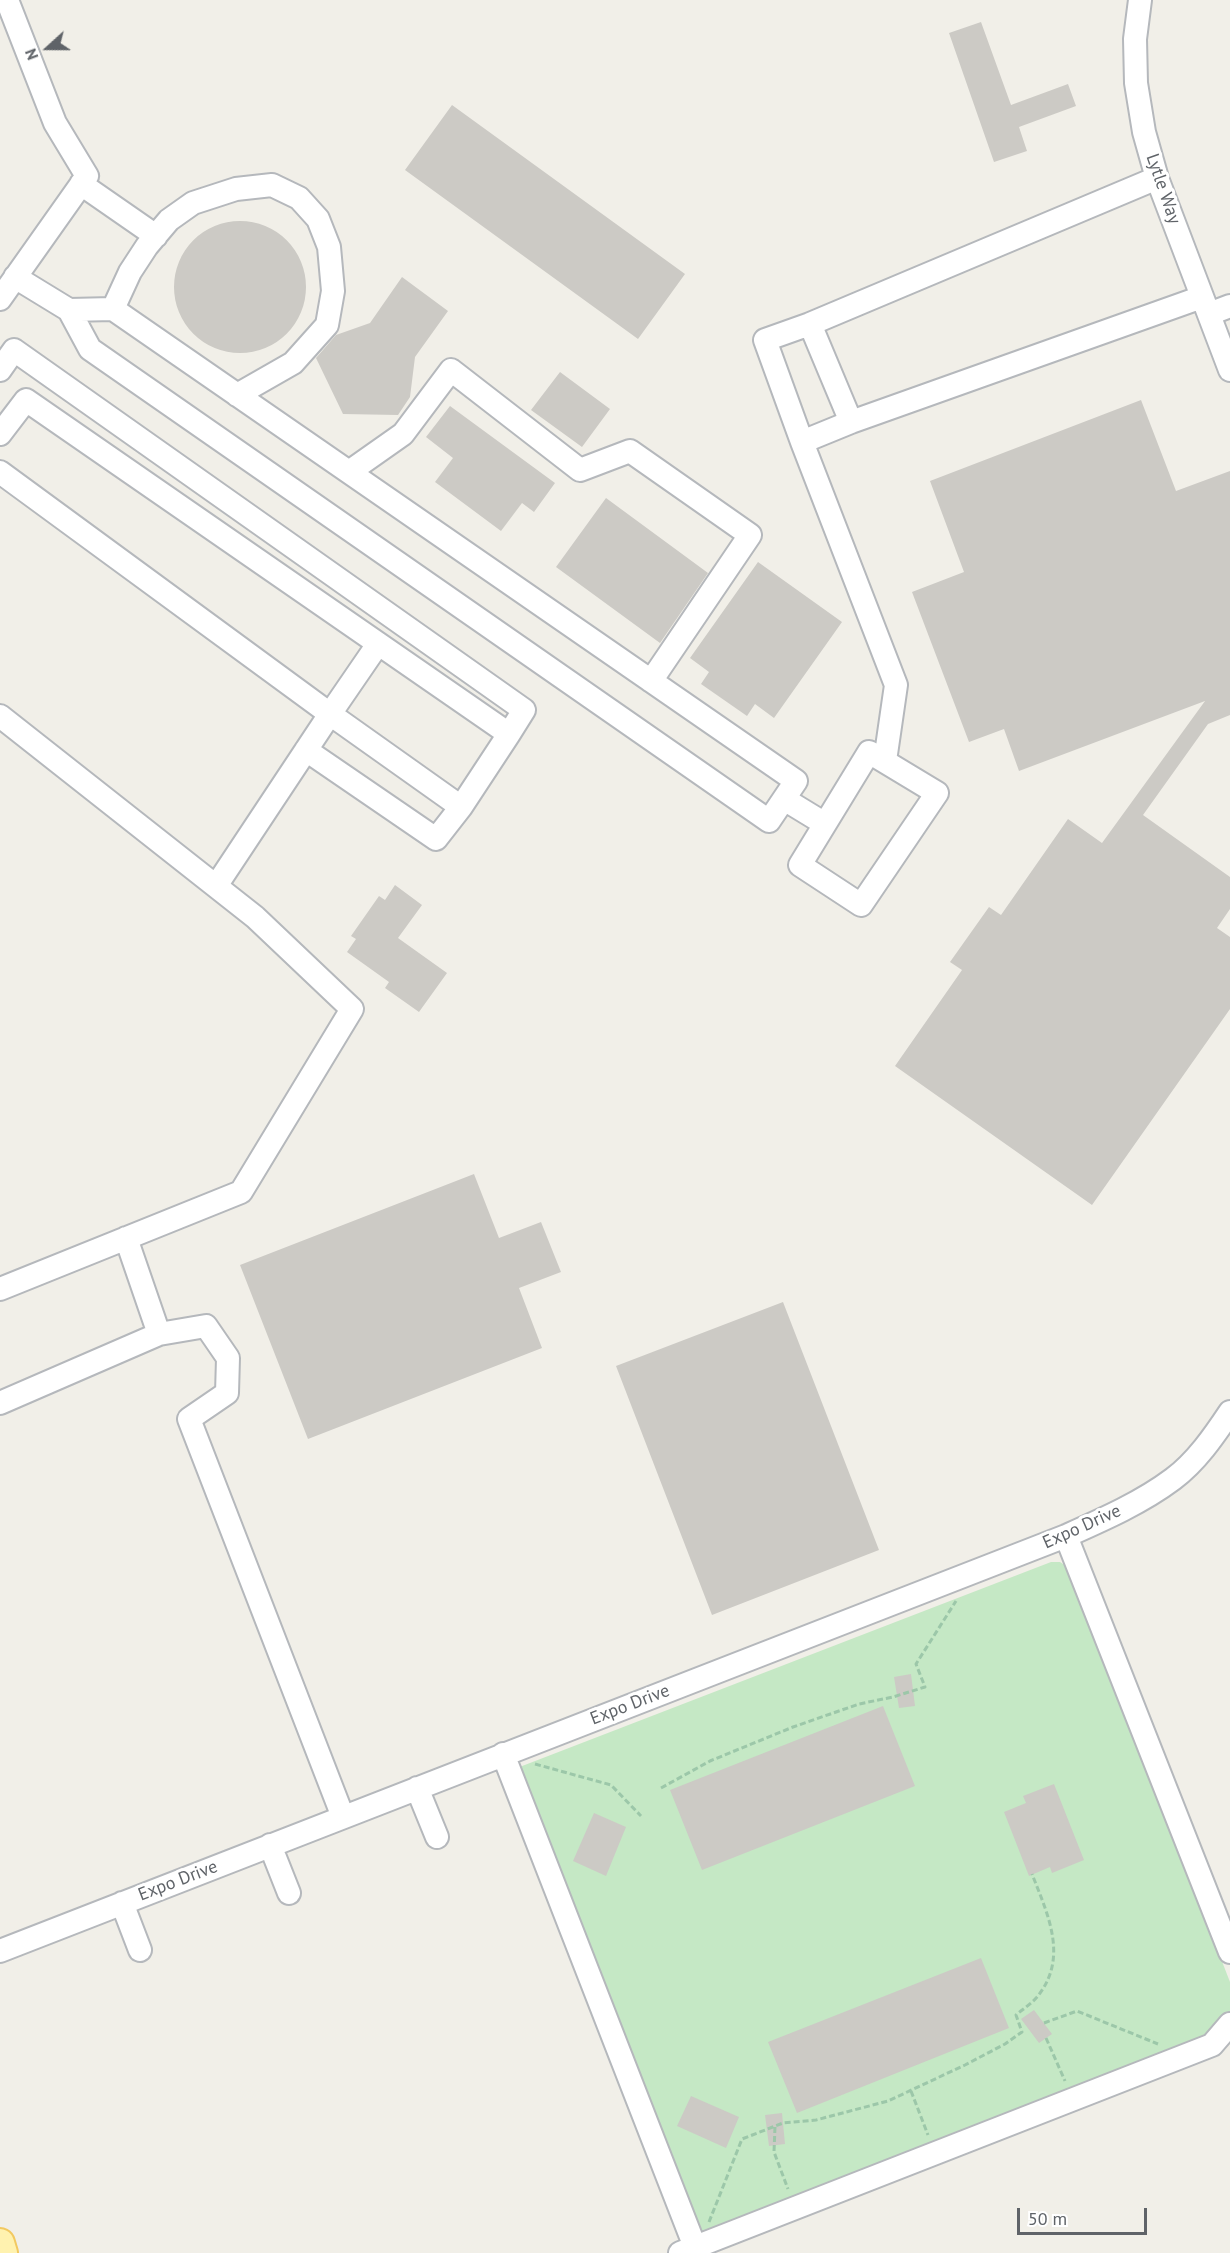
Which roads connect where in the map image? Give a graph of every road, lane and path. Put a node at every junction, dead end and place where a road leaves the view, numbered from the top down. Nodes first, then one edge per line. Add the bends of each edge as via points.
1 (7, 0) edge
2 (1140, 0) edge
3 (1157, 178) junction
4 (81, 184) junction
5 (156, 236) junction
6 (15, 277) junction
7 (0, 299) edge
8 (1205, 305) junction
9 (1230, 306) edge
10 (113, 309) junction
11 (69, 310) junction
12 (810, 324) junction
13 (0, 370) edge
14 (1230, 370) edge
15 (237, 394) junction
16 (851, 422) junction
17 (0, 434) edge
18 (802, 442) junction
19 (0, 472) edge
20 (349, 472) junction
21 (378, 644) junction
22 (651, 681) junction
23 (330, 714) junction
24 (0, 716) edge
25 (509, 734) junction
26 (306, 750) junction
27 (885, 762) junction
28 (784, 799) junction
29 (461, 807) junction
30 (825, 824) junction
31 (216, 886) junction
32 (126, 1238) junction
33 (0, 1289) edge
34 (159, 1334) junction
35 (0, 1403) edge
36 (1230, 1412) edge
37 (1066, 1536) junction
38 (975, 1571) junction
39 (502, 1754) junction
40 (535, 1764) dead end
41 (417, 1788) junction
42 (661, 1788) dead end
43 (641, 1816) dead end
44 (343, 1817) junction
45 (436, 1837) dead end
46 (270, 1845) junction
47 (1032, 1874) dead end
48 (289, 1893) dead end
49 (122, 1903) junction
50 (140, 1950) dead end
51 (0, 1951) edge
52 (1230, 1952) edge
53 (1023, 2009) junction
54 (1027, 2015) dead end
55 (1044, 2024) dead end
56 (1230, 2024) edge
57 (1046, 2038) dead end
58 (1185, 2055) junction
59 (911, 2091) junction
60 (1074, 2099) junction
61 (775, 2127) junction
62 (936, 2153) junction
63 (795, 2208) junction
64 (0, 2243) edge
65 (692, 2248) edge
66 (3, 2253) edge

1 - 4 street via 54,123 87,176
2 - 3 street, Lytle Way via 1136,83
3 - 8 street, Lytle Way
3 - 12 street
4 - 5 street
4 - 6 street
5 - 10 street via 130,272
5 - 15 street via 169,220 193,203 236,189 272,185 299,198 318,219 329,247 333,291 327,325 293,363
6 - 7 street
6 - 11 street
8 - 9 street
8 - 14 street, Lytle Way
8 - 16 street
10 - 11 street
10 - 15 street
11 - 28 street via 90,349 759,814 769,820
12 - 16 street
12 - 18 street via 765,340
13 - 25 street via 14,350 515,703 524,710
15 - 20 street
16 - 18 street
17 - 21 street via 26,400
18 - 27 street via 896,685
19 - 23 street
20 - 22 street
20 - 22 street via 403,434 451,370 580,470 630,451 750,536
21 - 23 street
21 - 25 street
22 - 28 street via 796,781
23 - 26 street
23 - 29 street
24 - 31 street
25 - 29 street
26 - 29 street via 436,839
26 - 31 street
27 - 30 street via 869,752
27 - 30 street via 937,793 861,905 800,865
28 - 30 street
31 - 32 street via 255,917 352,1009 241,1192
32 - 33 street
32 - 34 street
34 - 35 street
34 - 44 street via 206,1326 228,1358 227,1393 189,1419
36 - 37 street, Expo Drive via 1212,1440 1173,1479 1115,1514
37 - 38 street, Expo Drive
37 - 52 street
38 - 39 street, Expo Drive
38 - 42 path via 916,1664 925,1687 850,1707 764,1738
39 - 41 street, Expo Drive
39 - 65 street
40 - 43 path via 611,1785
41 - 44 street, Expo Drive
41 - 45 street
44 - 46 street, Expo Drive
46 - 48 street
46 - 49 street, Expo Drive
47 - 53 path via 1055,1948 1049,1974 1037,1996
49 - 50 street
49 - 51 street, Expo Drive
53 - 54 path
53 - 59 path via 1016,2015 1022,2032
55 - 58 path via 1077,2011
56 - 58 street via 1212,2045
57 - 60 path
58 - 60 street
59 - 61 path via 863,2108
59 - 62 path
60 - 62 street
61 - 63 path via 774,2152
61 - 65 path via 742,2139
62 - 63 street
63 - 65 street
64 - 66 main road

